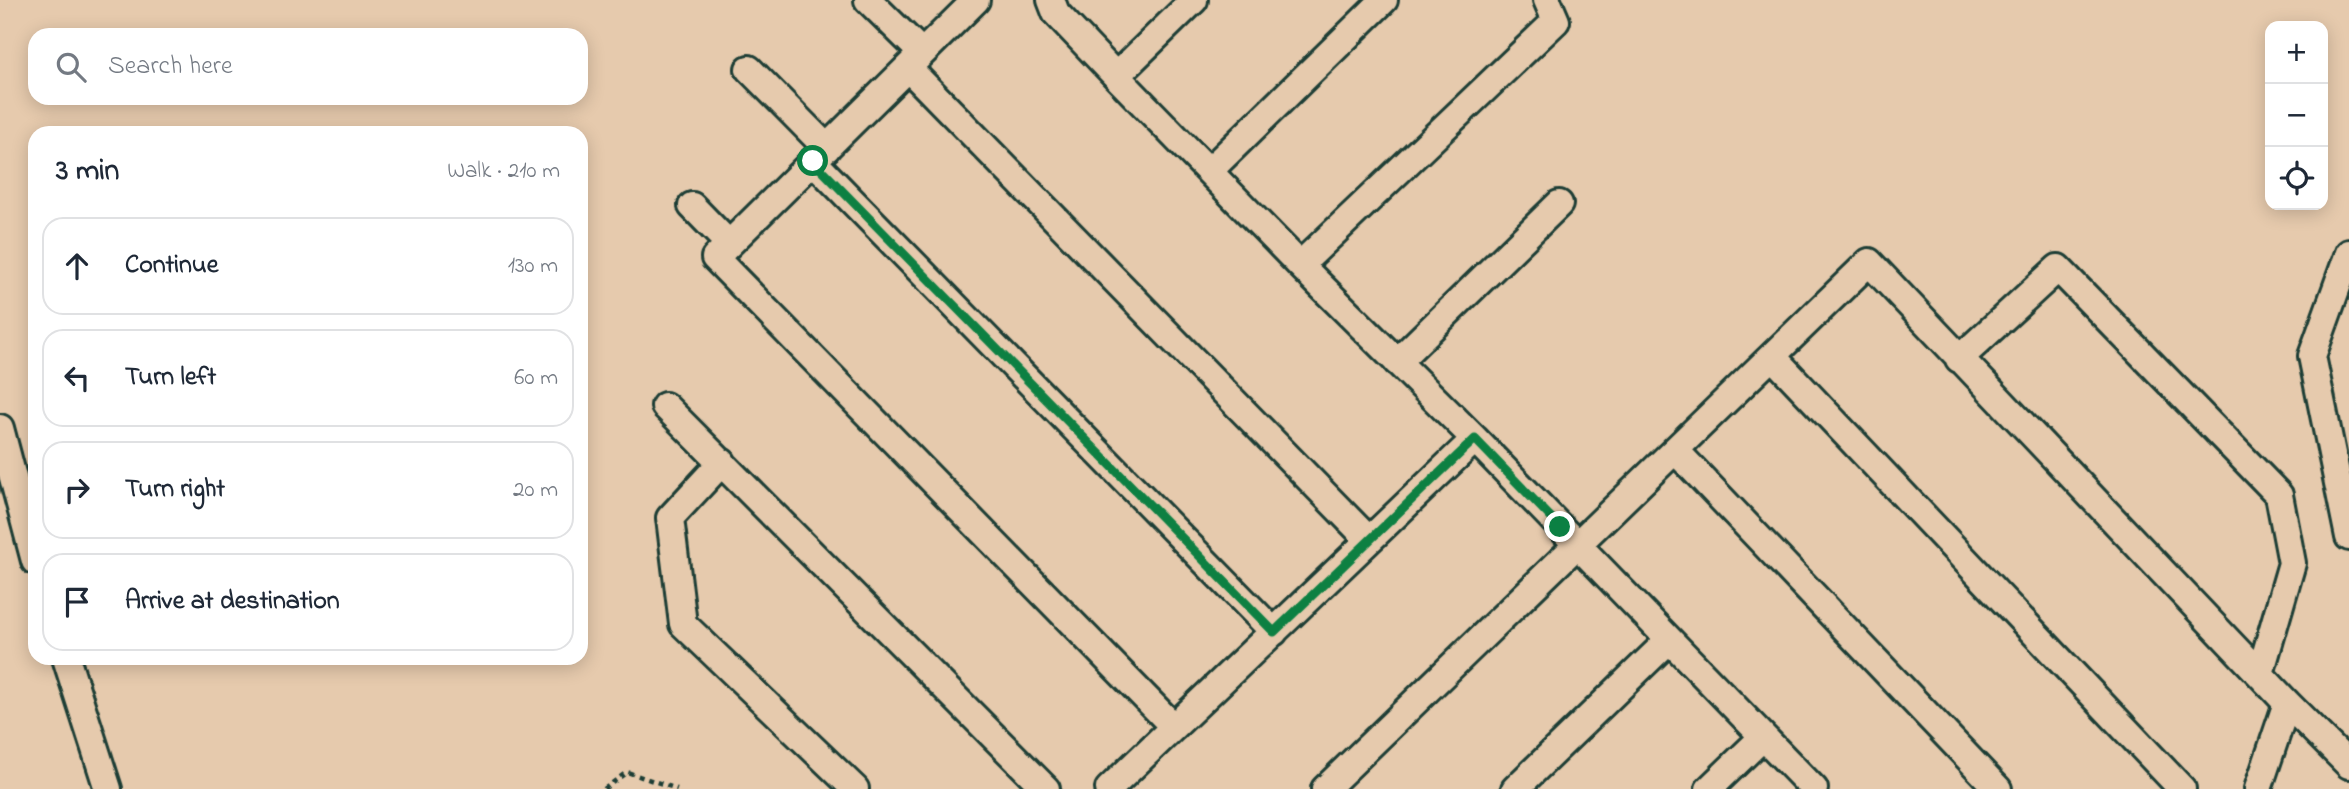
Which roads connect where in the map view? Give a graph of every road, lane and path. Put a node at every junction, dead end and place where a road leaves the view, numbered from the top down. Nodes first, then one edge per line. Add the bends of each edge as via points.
1 (868, 0) edge
2 (976, 0) edge
3 (1051, 0) edge
4 (1194, 0) edge
5 (1384, 0) edge
6 (1547, 0) edge
7 (915, 61) junction
8 (749, 69) dead end
9 (1116, 76) junction
10 (820, 155) junction
11 (1209, 171) junction
12 (1559, 204) dead end
13 (692, 206) dead end
14 (729, 244) junction
15 (1300, 265) junction
16 (2347, 266) edge
17 (1772, 356) junction
18 (1959, 359) junction
19 (1396, 362) junction
20 (665, 407) dead end
21 (2323, 409) junction
22 (2349, 418) edge
23 (0, 428) edge
24 (1475, 439) junction
25 (1675, 450) junction
26 (722, 462) junction
27 (28, 534) edge
28 (2349, 537) edge
29 (1369, 540) junction
30 (1577, 545) junction
31 (1274, 632) junction
32 (1669, 639) junction
33 (68, 665) edge
34 (2259, 674) junction
35 (2287, 703) junction
36 (1174, 727) junction
37 (1763, 737) junction
38 (2349, 765) edge
39 (108, 789) edge
40 (604, 789) edge
41 (677, 789) edge
42 (855, 789) edge
43 (1046, 789) edge
44 (1109, 789) edge
45 (1325, 789) edge
46 (1516, 789) edge
47 (1709, 789) edge
48 (1814, 789) edge
49 (1998, 789) edge
50 (2182, 789) edge
51 (2258, 789) edge

1 - 7 street
2 - 7 street
3 - 9 street via 1056,13
4 - 9 street
5 - 11 street
6 - 15 street via 1556,21
7 - 10 street
7 - 29 street
8 - 10 street
9 - 11 street
10 - 14 street
10 - 31 street
11 - 15 street
12 - 19 street
13 - 14 street
14 - 36 street via 715,258
15 - 19 street
16 - 21 street via 2312,356
17 - 18 street via 1869,262
17 - 25 street
17 - 50 street
18 - 34 street
18 - 34 street via 2058,268 2279,495 2292,563
19 - 24 street
20 - 26 street
21 - 22 street
21 - 28 street
23 - 27 street
24 - 29 street
24 - 30 street
25 - 30 street
25 - 49 street
26 - 42 street via 670,517 683,624
26 - 43 street
29 - 31 street
30 - 32 street
30 - 45 street
31 - 36 street
32 - 37 street
32 - 46 street
33 - 39 street
34 - 35 street
35 - 38 street
35 - 51 street
36 - 44 street
37 - 47 street
37 - 48 street
40 - 41 path via 627,772

